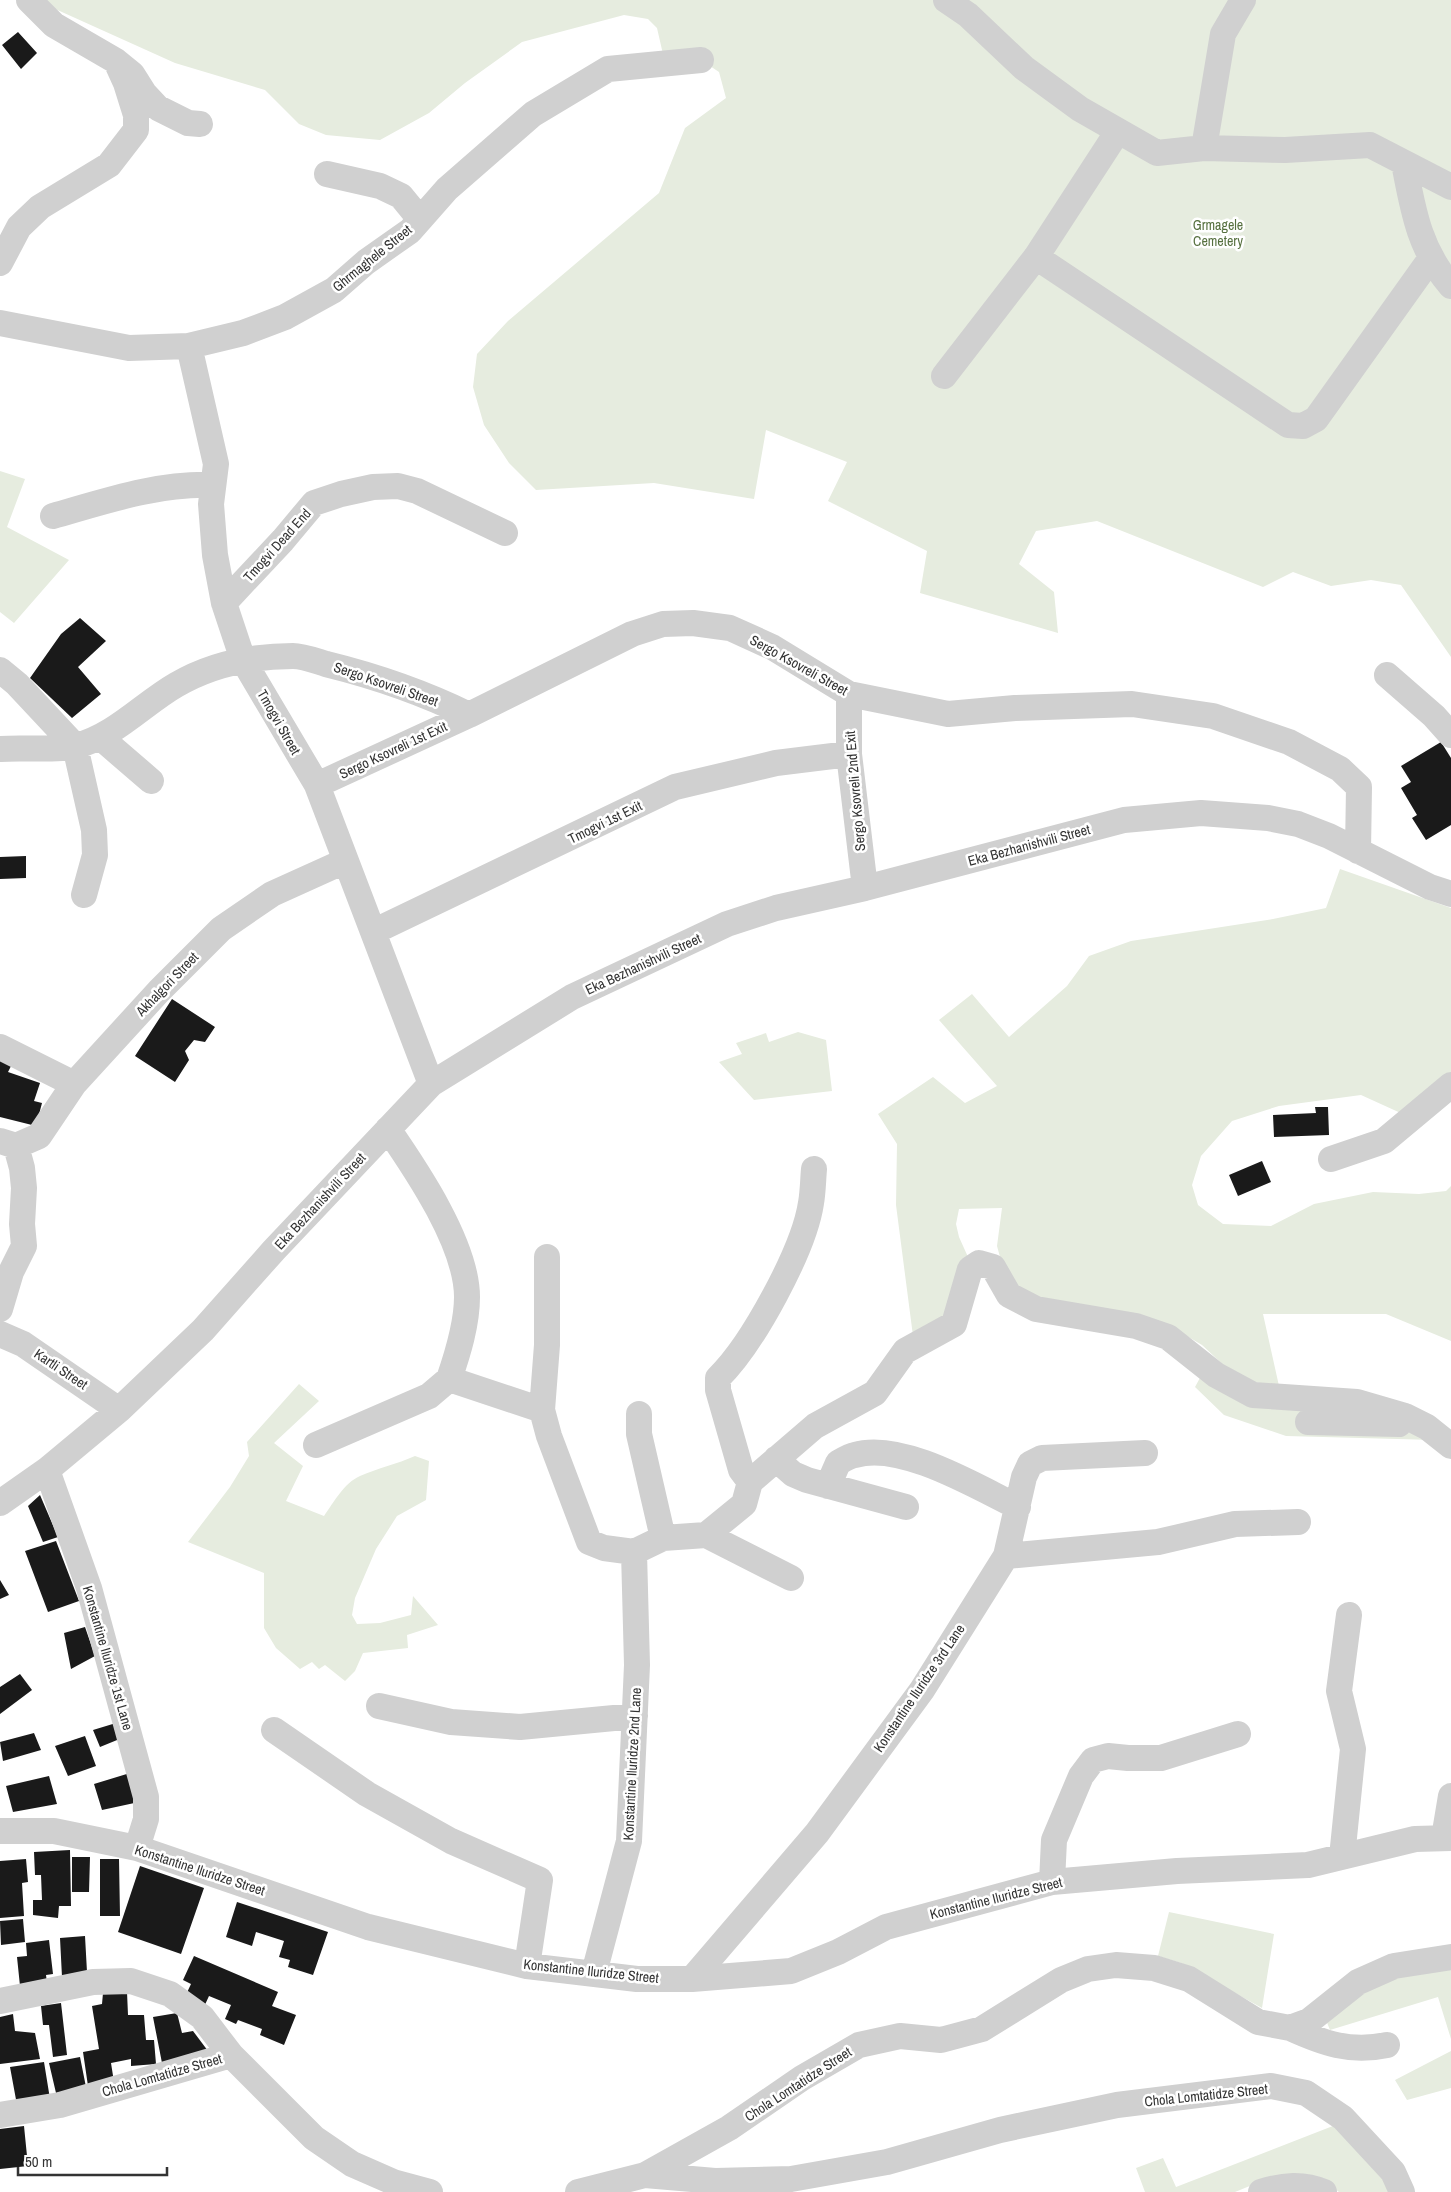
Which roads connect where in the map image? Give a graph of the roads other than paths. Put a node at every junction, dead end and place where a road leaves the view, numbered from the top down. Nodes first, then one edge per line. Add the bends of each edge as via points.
1 (29, 0) edge
2 (946, 0) edge
3 (1243, 0) edge
4 (116, 60) junction
5 (700, 60) dead end
6 (200, 124) dead end
7 (1118, 131) junction
8 (1204, 148) junction
9 (1404, 163) junction
10 (327, 174) dead end
11 (1451, 187) edge
12 (419, 218) junction
13 (1036, 257) junction
14 (1431, 258) junction
15 (0, 263) edge
16 (1451, 286) edge
17 (0, 323) edge
18 (189, 346) junction
19 (944, 376) dead end
20 (213, 485) junction
21 (54, 516) dead end
22 (505, 534) dead end
23 (224, 603) junction
24 (243, 660) junction
25 (0, 670) edge
26 (1388, 675) dead end
27 (849, 694) junction
28 (469, 715) junction
29 (1451, 735) edge
30 (100, 737) junction
31 (74, 746) junction
32 (0, 749) edge
33 (849, 754) junction
34 (151, 781) dead end
35 (317, 785) junction
36 (1358, 851) junction
37 (345, 861) junction
38 (865, 888) junction
39 (1451, 894) edge
40 (84, 895) dead end
41 (373, 932) junction
42 (0, 1047) edge
43 (74, 1084) junction
44 (431, 1084) junction
45 (1451, 1085) edge
46 (388, 1129) junction
47 (8, 1144) edge
48 (1331, 1159) dead end
49 (814, 1169) dead end
50 (548, 1257) dead end
51 (0, 1309) edge
52 (0, 1334) edge
53 (449, 1379) junction
54 (119, 1410) junction
55 (542, 1410) junction
56 (638, 1414) dead end
57 (1308, 1422) dead end
58 (1443, 1440) edge
59 (316, 1444) dead end
60 (1145, 1453) dead end
61 (776, 1460) junction
62 (47, 1470) junction
63 (750, 1482) junction
64 (828, 1486) junction
65 (0, 1504) edge
66 (1018, 1507) junction
67 (906, 1508) dead end
68 (1298, 1522) dead end
69 (706, 1535) junction
70 (663, 1538) junction
71 (634, 1552) junction
72 (1006, 1556) junction
73 (790, 1578) dead end
74 (1349, 1615) dead end
75 (379, 1706) dead end
76 (635, 1716) junction
77 (274, 1730) dead end
78 (1238, 1734) dead end
79 (1451, 1796) edge
80 (0, 1831) edge
81 (1448, 1838) edge
82 (137, 1848) junction
83 (1342, 1857) junction
84 (1052, 1882) junction
85 (1451, 1956) edge
86 (527, 1966) junction
87 (594, 1973) junction
88 (692, 1979) junction
89 (0, 2002) edge
90 (1290, 2028) junction
91 (1388, 2045) dead end
92 (231, 2055) junction
93 (0, 2115) edge
94 (646, 2175) junction
95 (721, 2187) edge
96 (430, 2192) edge
97 (578, 2192) edge
98 (1261, 2192) edge
99 (1324, 2192) edge
100 (1402, 2192) edge

1 - 4 street via 54,25
2 - 7 street via 968,15 1024,68 1080,109
3 - 8 street via 1223,34
4 - 6 street via 132,74 158,108 188,123
4 - 15 street via 134,107 136,130 109,165 40,207 19,228
5 - 12 street, Ghrmaghele Street via 608,69 533,114 447,189
7 - 8 street via 1157,153
7 - 13 street
8 - 9 street via 1285,150 1370,145
9 - 11 street
9 - 14 street via 1415,221
10 - 12 street via 401,196
12 - 18 street, Ghrmaghele Street via 410,231 334,290 243,333
13 - 14 street via 1288,424 1303,426 1316,419
13 - 19 street
14 - 16 street
17 - 18 street, Ghrmaghele Street via 129,348
18 - 20 street, Tmogvi Street via 216,464
20 - 21 street via 152,489
20 - 23 street, Tmogvi Street via 211,504 215,555
22 - 23 street, Tmogvi Dead End via 417,491 398,486 341,494 314,503
23 - 24 street, Tmogvi Street
24 - 28 street, Sergo Ksovreli Street via 294,656 397,686
24 - 30 street, Sergo Ksovreli Street via 216,666 176,685
24 - 35 street, Tmogvi Street
25 - 31 street
26 - 29 street
27 - 28 street, Sergo Ksovreli Street via 772,647 730,628 693,622 632,634
27 - 33 street, Sergo Ksovreli 2nd Exit
27 - 36 street, Sergo Ksovreli Street via 948,714 1132,704 1213,716 1289,742 1340,769 1360,787
28 - 35 street, Sergo Ksovreli 1st Exit
30 - 31 street, Sergo Ksovreli Street
30 - 34 street
31 - 32 street, Sergo Ksovreli Street
31 - 40 street via 94,830 95,855
33 - 38 street, Sergo Ksovreli 2nd Exit
33 - 41 street, Tmogvi 1st Exit via 776,763 675,787
35 - 37 street, Tmogvi Street
36 - 38 street, Eka Bezhanishvili Street via 1298,824 1268,818 1201,813 1124,820
36 - 39 street, Eka Bezhanishvili Street
37 - 41 street, Tmogvi Street
37 - 43 street, Akhalgori Street via 272,894 221,929
38 - 44 street, Eka Bezhanishvili Street via 776,908 727,924 572,997
41 - 44 street, Tmogvi Street
42 - 43 street
43 - 47 street, Akhalgori Street via 39,1136
44 - 46 street, Eka Bezhanishvili Street
45 - 48 street via 1384,1141
46 - 53 street via 418,1174 461,1259 467,1296 458,1350
46 - 54 street, Eka Bezhanishvili Street via 203,1330
47 - 51 street via 22,1168 24,1246 11,1272
49 - 63 street via 811,1204 794,1256 769,1305 718,1378 718,1390 741,1470
50 - 55 street via 548,1345
52 - 54 street, Kartli Street via 23,1344
53 - 55 street
53 - 59 street via 429,1396
54 - 62 street, Eka Bezhanishvili Street
55 - 71 street via 589,1542 604,1548
56 - 70 street via 639,1434
57 - 58 street via 1398,1424
58 - 61 street via 1405,1416 1357,1402 1253,1395 1216,1375 1168,1337 1136,1326 1036,1309 1009,1295 993,1267 978,1263 970,1269 954,1324 905,1351 875,1393 815,1426
60 - 66 street, Konstantine Iluridze 3rd Lane via 1042,1458 1030,1464
61 - 63 street
61 - 64 street via 792,1474
62 - 65 street, Eka Bezhanishvili Street
62 - 82 street, Konstantine Iluridze 1st Lane via 89,1588 146,1797 146,1819
63 - 69 street via 744,1504
64 - 66 street via 838,1463 856,1454 889,1454 928,1463
64 - 67 street
66 - 72 street, Konstantine Iluridze 3rd Lane
68 - 72 street via 1235,1524 1158,1542
69 - 70 street
69 - 73 street
70 - 71 street
71 - 76 street, Konstantine Iluridze 2nd Lane
72 - 88 street, Konstantine Iluridze 3rd Lane via 922,1690 817,1833
74 - 83 street via 1339,1691 1353,1749
75 - 76 street via 451,1722 520,1727
76 - 87 street, Konstantine Iluridze 2nd Lane via 629,1841
77 - 86 street via 367,1794 451,1841 540,1880
78 - 84 street via 1160,1758 1108,1756 1093,1760 1081,1776 1054,1840
79 - 81 street
80 - 82 street, Konstantine Iluridze Street via 54,1831
81 - 83 street, Konstantine Iluridze Street via 1415,1839
82 - 86 street, Konstantine Iluridze Street via 368,1927
83 - 84 street, Konstantine Iluridze Street via 1308,1866 1177,1871
84 - 88 street, Konstantine Iluridze Street via 886,1927 838,1952 791,1971
85 - 90 street via 1394,1966 1358,1982 1309,2021
86 - 87 street, Konstantine Iluridze Street
87 - 88 street, Konstantine Iluridze Street via 637,1979
89 - 92 street via 93,1982 131,1981 170,1994 202,2018
90 - 91 street, Chola Lomtatidze Street via 1324,2043 1352,2048
90 - 94 street, Chola Lomtatidze Street via 1258,2022 1189,1979 1154,1968 1116,1966 1088,1969 1061,1980 982,2029 941,2040 900,2036 859,2045 802,2078 729,2128
92 - 93 street, Chola Lomtatidze Street via 60,2105
92 - 96 street, Chola Lomtatidze Street via 314,2138 352,2164 393,2182
94 - 95 street, Chola Lomtatidze Street
94 - 97 street, Chola Lomtatidze Street
95 - 100 street, Chola Lomtatidze Street via 886,2162 1000,2130 1117,2105 1271,2086 1306,2093 1343,2118 1393,2172
98 - 99 street via 1279,2186 1306,2186

